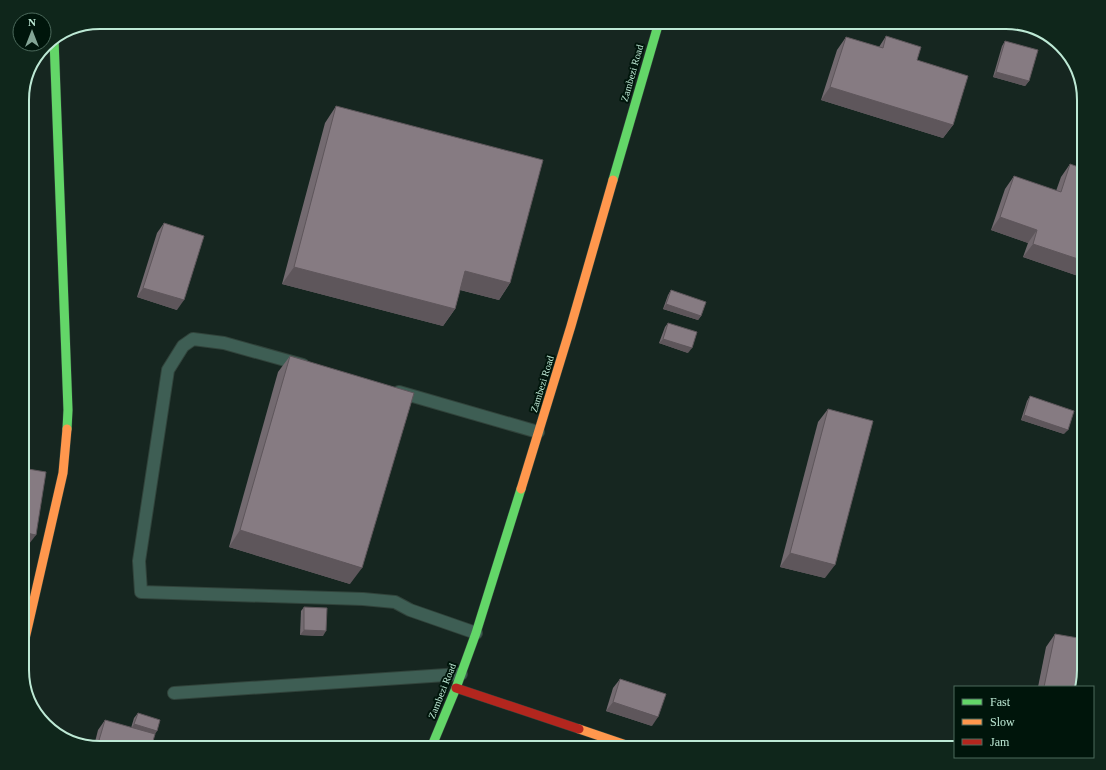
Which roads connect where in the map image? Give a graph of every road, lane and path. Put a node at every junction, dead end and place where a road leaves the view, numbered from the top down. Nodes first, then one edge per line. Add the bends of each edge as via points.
1 (657, 29) edge
2 (54, 46) edge
3 (316, 369) edge
4 (385, 388) edge
5 (538, 432) junction
6 (29, 621) edge
7 (476, 633) junction
8 (461, 674) junction
9 (456, 688) junction
10 (174, 693) dead end
11 (437, 741) edge
12 (614, 741) edge

1 - 5 street, Zambezi Road
2 - 6 street via 67,441
3 - 7 lane via 224,343 193,339 184,346 168,370 139,561 141,592 395,602 410,610
4 - 5 lane
5 - 7 street, Zambezi Road
7 - 8 street, Zambezi Road
8 - 9 street, Zambezi Road
8 - 10 lane
9 - 11 street, Zambezi Road
9 - 12 street

